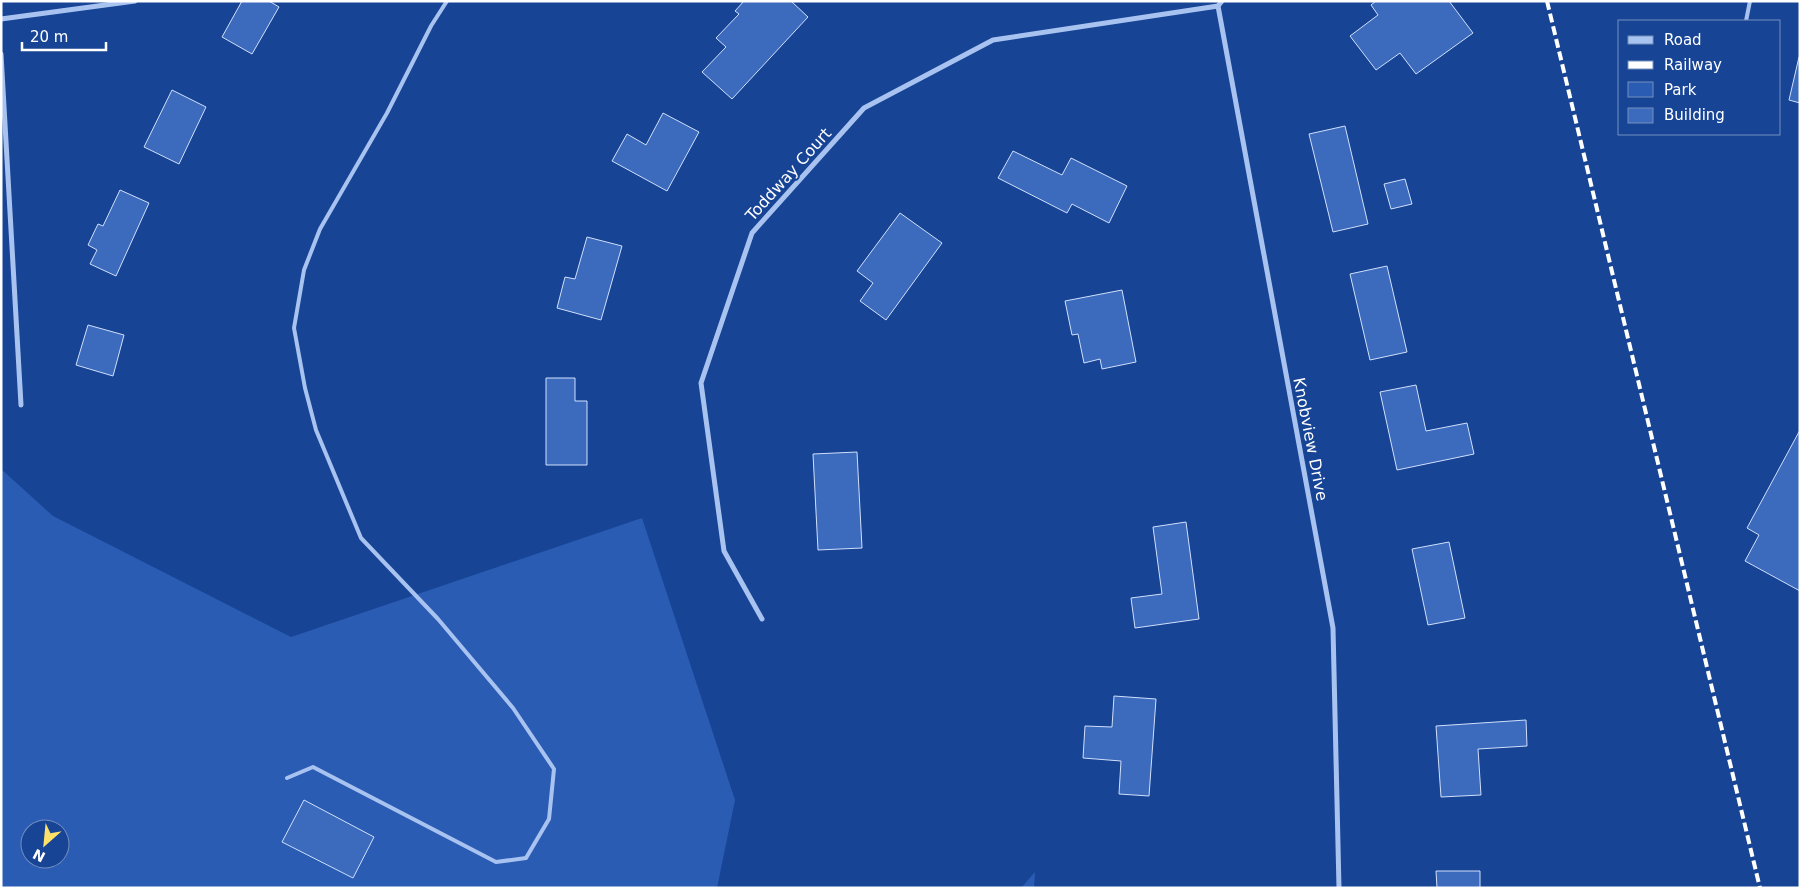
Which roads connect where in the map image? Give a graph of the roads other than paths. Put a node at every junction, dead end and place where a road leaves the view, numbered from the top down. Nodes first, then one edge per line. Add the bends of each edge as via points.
1 (135, 1) edge
2 (447, 1) edge
3 (1222, 1) edge
4 (1750, 1) edge
5 (1218, 6) junction
6 (1, 19) edge
7 (1746, 20) edge
8 (1, 54) edge
9 (21, 405) dead end
10 (762, 619) dead end
11 (287, 778) dead end
12 (1339, 888) edge

1 - 6 street
2 - 11 lane via 320,229 304,270 294,328 316,430 361,538 438,619 513,708 554,769 549,819 526,858 496,862 313,767
3 - 5 street
4 - 7 lane
5 - 10 street, Toddway Court via 993,40 864,108 752,233 702,383 724,551
5 - 12 street, Knobview Drive via 1333,628
8 - 9 street

